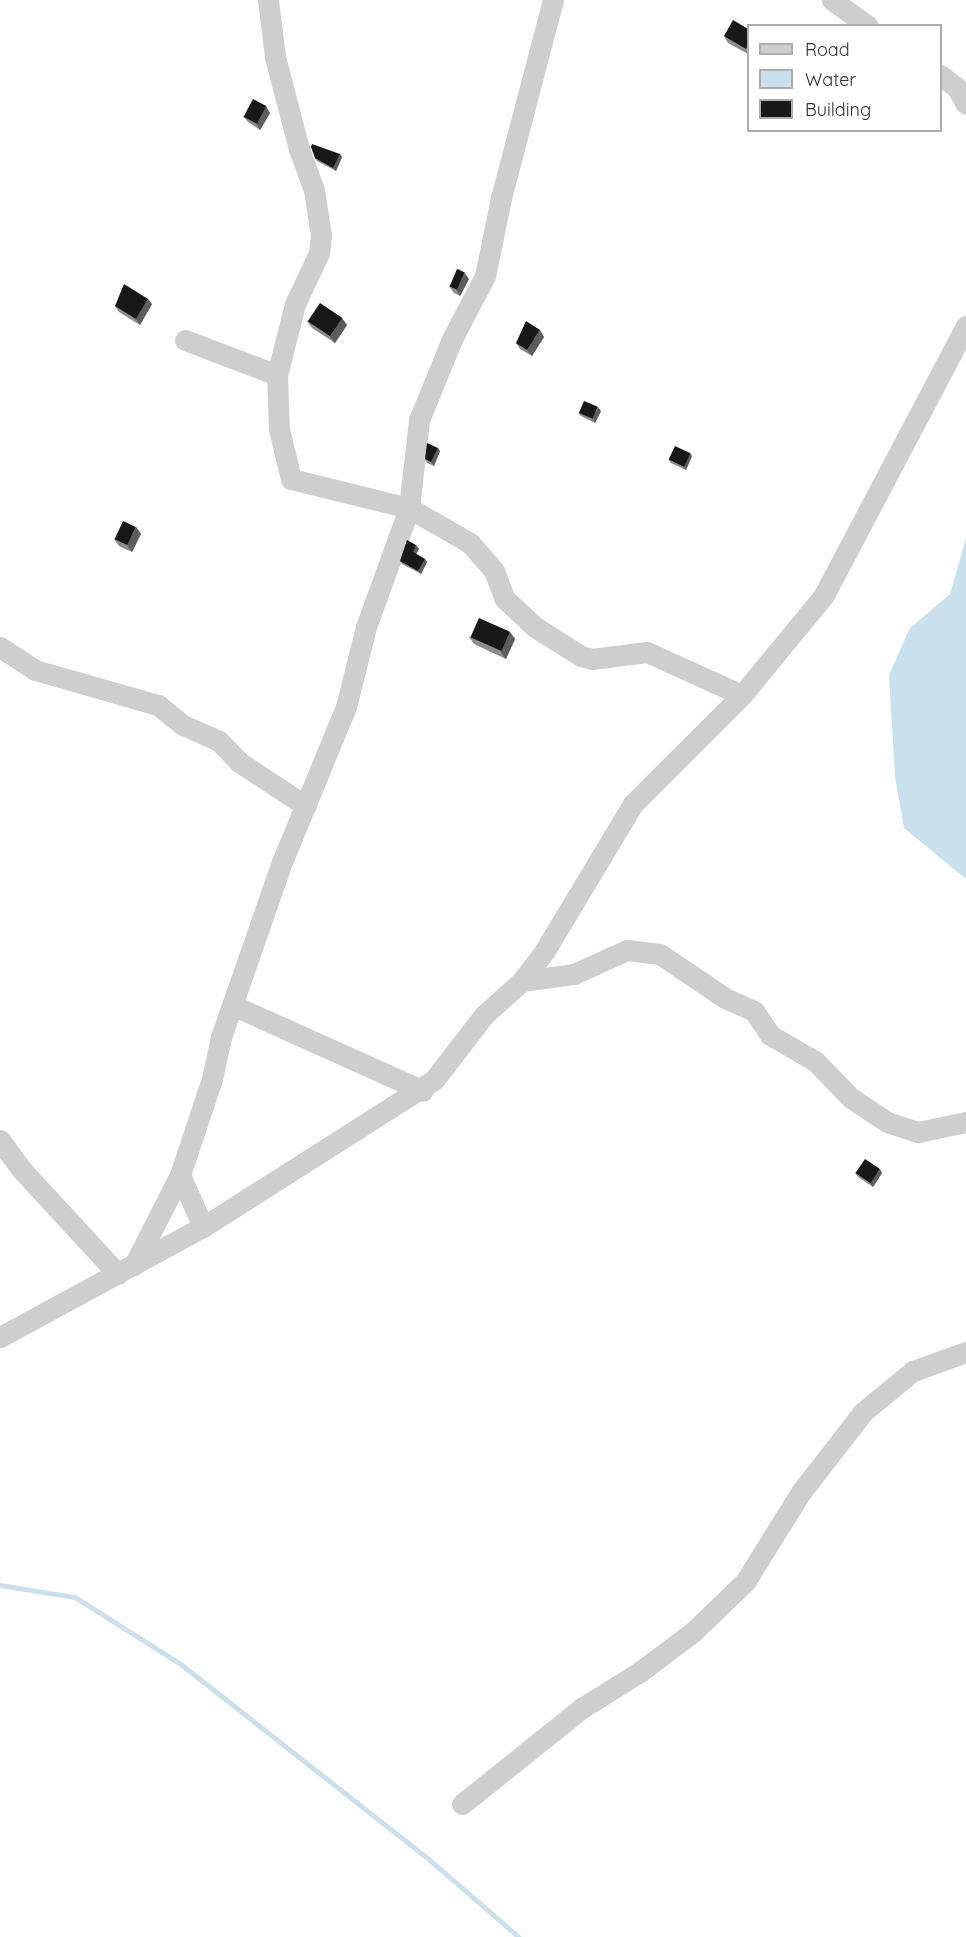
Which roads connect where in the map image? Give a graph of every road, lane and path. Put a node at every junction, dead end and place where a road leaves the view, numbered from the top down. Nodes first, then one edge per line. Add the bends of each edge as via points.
1 (268, 0) edge
2 (553, 0) edge
3 (831, 0) edge
4 (865, 24) edge
5 (942, 77) edge
6 (966, 104) edge
7 (966, 326) edge
8 (185, 340) dead end
9 (277, 375) junction
10 (409, 508) junction
11 (0, 647) edge
12 (742, 695) junction
13 (306, 806) junction
14 (522, 981) junction
15 (232, 1005) junction
16 (423, 1091) junction
17 (966, 1122) edge
18 (0, 1140) edge
19 (180, 1175) junction
20 (203, 1227) junction
21 (126, 1270) junction
22 (0, 1337) edge
23 (966, 1352) edge
24 (462, 1803) dead end

1 - 9 street via 275,57 299,149 314,189 321,236 319,253 295,304
2 - 10 street via 501,198 485,276 452,339 419,420
3 - 4 street
5 - 6 street via 957,88
7 - 12 street via 824,595
8 - 9 street
9 - 10 street via 279,429 291,479
10 - 12 street via 478,549 494,571 505,599 571,651 592,659 647,652
10 - 13 street via 366,627 346,707
11 - 13 street via 35,670 158,705 183,725 219,741 239,762
12 - 14 street via 620,819 557,932
13 - 15 street
14 - 16 street via 484,1015
14 - 17 street via 574,974 627,950 660,954 724,998 754,1011 770,1035 814,1061 851,1098 879,1118 918,1132
15 - 16 street
15 - 19 street
16 - 20 street
18 - 21 street via 21,1169
19 - 20 street
19 - 21 street
20 - 21 street
21 - 22 street
23 - 24 street via 913,1371 863,1412 808,1483 745,1582 694,1631 641,1671 582,1707

